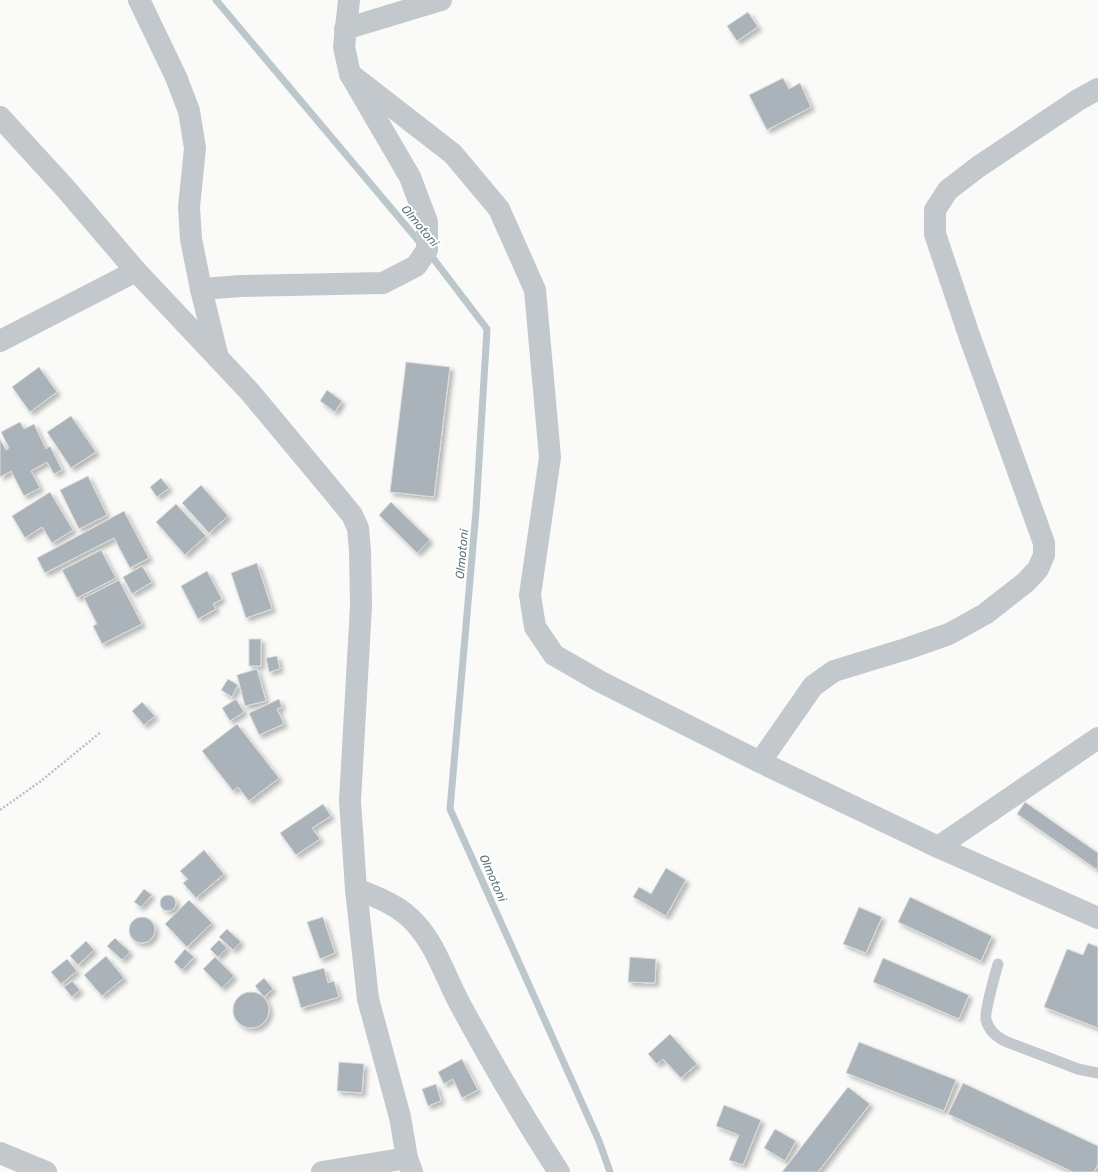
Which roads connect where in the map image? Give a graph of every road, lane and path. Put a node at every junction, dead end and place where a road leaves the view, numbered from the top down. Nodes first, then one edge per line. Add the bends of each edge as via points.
1 (139, 0) edge
2 (349, 0) edge
3 (441, 0) edge
4 (345, 29) junction
5 (350, 74) junction
6 (1098, 89) edge
7 (1, 119) edge
8 (136, 271) junction
9 (201, 289) junction
10 (0, 341) edge
11 (218, 359) junction
12 (101, 732) dead end
13 (1098, 738) edge
14 (760, 762) junction
15 (0, 810) edge
16 (938, 847) junction
17 (356, 888) junction
18 (1098, 918) edge
19 (998, 964) dead end
20 (1098, 1072) edge
21 (0, 1153) edge
22 (410, 1165) edge
23 (46, 1172) edge
24 (322, 1172) edge
25 (559, 1172) edge

1 - 9 street via 176,77 189,111 195,148 190,207 191,239
2 - 4 street
3 - 4 street
4 - 5 street via 344,47
5 - 9 street via 410,177 427,222 426,250 416,266 383,283
5 - 14 street via 453,154 498,209 534,290 550,457 530,595 535,627 554,655
6 - 14 street via 978,167 948,190 935,210 935,234 968,335 1044,543 1044,555 1038,569 1026,582 985,614 949,634 906,650 834,671 813,686
7 - 8 street via 65,188
8 - 10 street
8 - 11 street
9 - 11 street
11 - 17 street via 250,392 335,494 352,515 358,528 361,606 350,801
12 - 15 path via 41,781
13 - 16 street
14 - 16 street
16 - 18 street
17 - 22 street via 368,999 400,1117
17 - 25 street via 401,911 416,923 430,941 460,1004 516,1106
19 - 20 lane via 985,1019 991,1030 1007,1042 1078,1069
21 - 23 street
22 - 24 street

